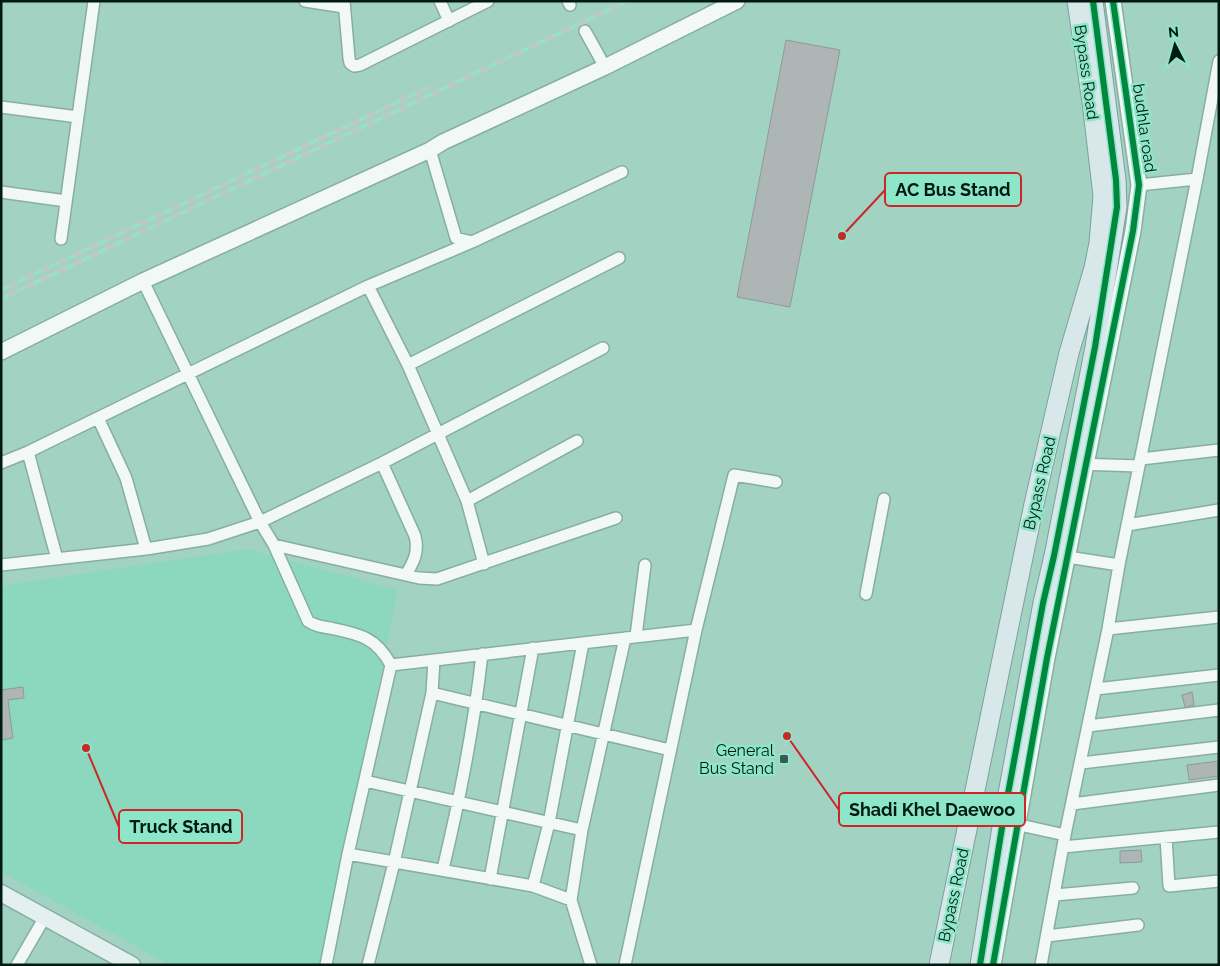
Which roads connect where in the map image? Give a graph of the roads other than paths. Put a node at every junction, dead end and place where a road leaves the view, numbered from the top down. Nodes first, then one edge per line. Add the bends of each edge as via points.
1 (94, 1) edge
2 (306, 1) edge
3 (440, 1) edge
4 (488, 1) edge
5 (737, 1) edge
6 (1077, 1) edge
7 (1093, 1) edge
8 (1113, 1) edge
9 (344, 4) edge
10 (449, 21) junction
11 (585, 31) dead end
12 (1219, 61) edge
13 (604, 67) junction
14 (1, 107) edge
15 (78, 117) junction
16 (430, 150) junction
17 (622, 172) dead end
18 (1197, 179) junction
19 (1139, 185) junction
20 (1, 192) edge
21 (66, 201) junction
22 (1114, 226) junction
23 (1133, 231) junction
24 (61, 239) dead end
25 (472, 242) junction
26 (619, 258) dead end
27 (143, 281) junction
28 (368, 286) junction
29 (604, 348) dead end
30 (1, 352) edge
31 (408, 365) junction
32 (188, 374) junction
33 (98, 418) junction
34 (438, 435) junction
35 (577, 441) dead end
36 (1219, 450) edge
37 (28, 452) junction
38 (1, 463) edge
39 (382, 463) junction
40 (1140, 463) junction
41 (1080, 464) junction
42 (776, 482) dead end
43 (884, 499) dead end
44 (467, 501) junction
45 (1219, 510) edge
46 (616, 518) dead end
47 (260, 522) junction
48 (1127, 525) junction
49 (274, 545) junction
50 (146, 549) junction
51 (1061, 556) junction
52 (57, 560) junction
53 (484, 564) junction
54 (1, 565) edge
55 (645, 565) dead end
56 (1119, 565) junction
57 (406, 574) junction
58 (866, 594) dead end
59 (1219, 617) edge
60 (696, 630) junction
61 (1108, 630) junction
62 (631, 637) junction
63 (583, 643) junction
64 (533, 648) junction
65 (482, 654) junction
66 (434, 660) junction
67 (390, 666) junction
68 (1219, 675) edge
69 (1096, 689) junction
70 (432, 693) junction
71 (477, 703) junction
72 (1219, 710) edge
73 (522, 714) junction
74 (567, 725) junction
75 (1088, 726) junction
76 (603, 734) junction
77 (1219, 746) edge
78 (670, 750) junction
79 (1080, 763) junction
80 (365, 781) junction
81 (1219, 785) edge
82 (410, 791) junction
83 (459, 803) junction
84 (1072, 804) junction
85 (503, 812) junction
86 (548, 823) junction
87 (1010, 823) junction
88 (582, 830) junction
89 (1219, 832) edge
90 (1065, 834) junction
91 (1166, 837) junction
92 (1063, 847) junction
93 (348, 854) junction
94 (394, 863) junction
95 (443, 870) junction
96 (490, 879) junction
97 (1219, 881) edge
98 (533, 886) junction
99 (1133, 888) dead end
100 (1, 893) edge
101 (1055, 895) junction
102 (571, 900) junction
103 (45, 917) junction
104 (1138, 925) dead end
105 (1047, 936) junction
106 (372, 963) edge
107 (17, 965) edge
108 (132, 965) edge
109 (326, 965) edge
110 (591, 965) edge
111 (625, 965) edge
112 (939, 965) edge
113 (980, 965) edge
114 (993, 965) edge
115 (1041, 965) edge

1 - 15 street
2 - 9 street
3 - 10 street
4 - 10 street
5 - 13 street
6 - 112 main road, Bypass Road via 1103,196 1099,243 1068,354 1034,504
7 - 22 main road via 1116,180
8 - 19 street, budhla road
9 - 10 street via 349,58 354,66
11 - 13 street
12 - 18 street
13 - 16 street
14 - 15 street
15 - 21 street
16 - 25 street via 456,238
16 - 27 street
17 - 25 street
18 - 19 street
18 - 40 street
19 - 23 street, budhla road
20 - 21 street
21 - 24 street
22 - 23 street
22 - 41 main road
23 - 41 street, budhla road
25 - 28 street
26 - 31 street
27 - 30 street
27 - 32 street
28 - 31 street
28 - 32 street
29 - 34 street
31 - 34 street
32 - 33 street
32 - 47 street
33 - 37 street
33 - 50 street via 126,478
34 - 39 street
34 - 44 street
35 - 44 street
36 - 40 street
37 - 38 street
37 - 52 street
39 - 47 street
39 - 57 street via 417,545 415,559
40 - 41 street
40 - 48 street
41 - 51 main road
42 - 60 street via 734,475
43 - 58 street
44 - 53 street
45 - 48 street
46 - 53 street
47 - 49 street
47 - 50 street via 208,539
48 - 56 street
49 - 57 street
49 - 67 street via 308,621 314,626 367,638 381,649
50 - 52 street
51 - 56 street
51 - 87 main road via 1043,603
52 - 54 street
53 - 57 street via 437,580
55 - 62 street
56 - 61 street
59 - 61 street
60 - 62 street
60 - 78 street
61 - 69 street
62 - 63 street
62 - 76 street
63 - 64 street
63 - 74 street
64 - 65 street
64 - 73 street
65 - 66 street
65 - 71 street
66 - 67 street
66 - 70 street
67 - 80 street
68 - 69 street
69 - 75 street
70 - 71 street
70 - 82 street
71 - 73 street
71 - 83 street
72 - 75 street
73 - 74 street
73 - 85 street
74 - 76 street
74 - 86 street
75 - 79 street
76 - 78 street
76 - 88 street
77 - 79 street
78 - 111 street
79 - 84 street
80 - 82 street
80 - 93 street
81 - 84 street
82 - 83 street
82 - 94 street
83 - 85 street
83 - 95 street
84 - 90 street
85 - 86 street
85 - 96 street
86 - 88 street
86 - 98 street
87 - 90 street
87 - 113 main road
87 - 114 street
88 - 102 street
89 - 91 street
90 - 92 street
91 - 92 street
91 - 97 street via 1169,886
92 - 101 street
93 - 94 street
93 - 109 street
94 - 95 street
94 - 106 street
95 - 96 street
96 - 98 street
98 - 102 street
99 - 101 street
100 - 103 main road
101 - 105 street
102 - 110 street
103 - 107 street
103 - 108 main road
104 - 105 street
105 - 115 street

